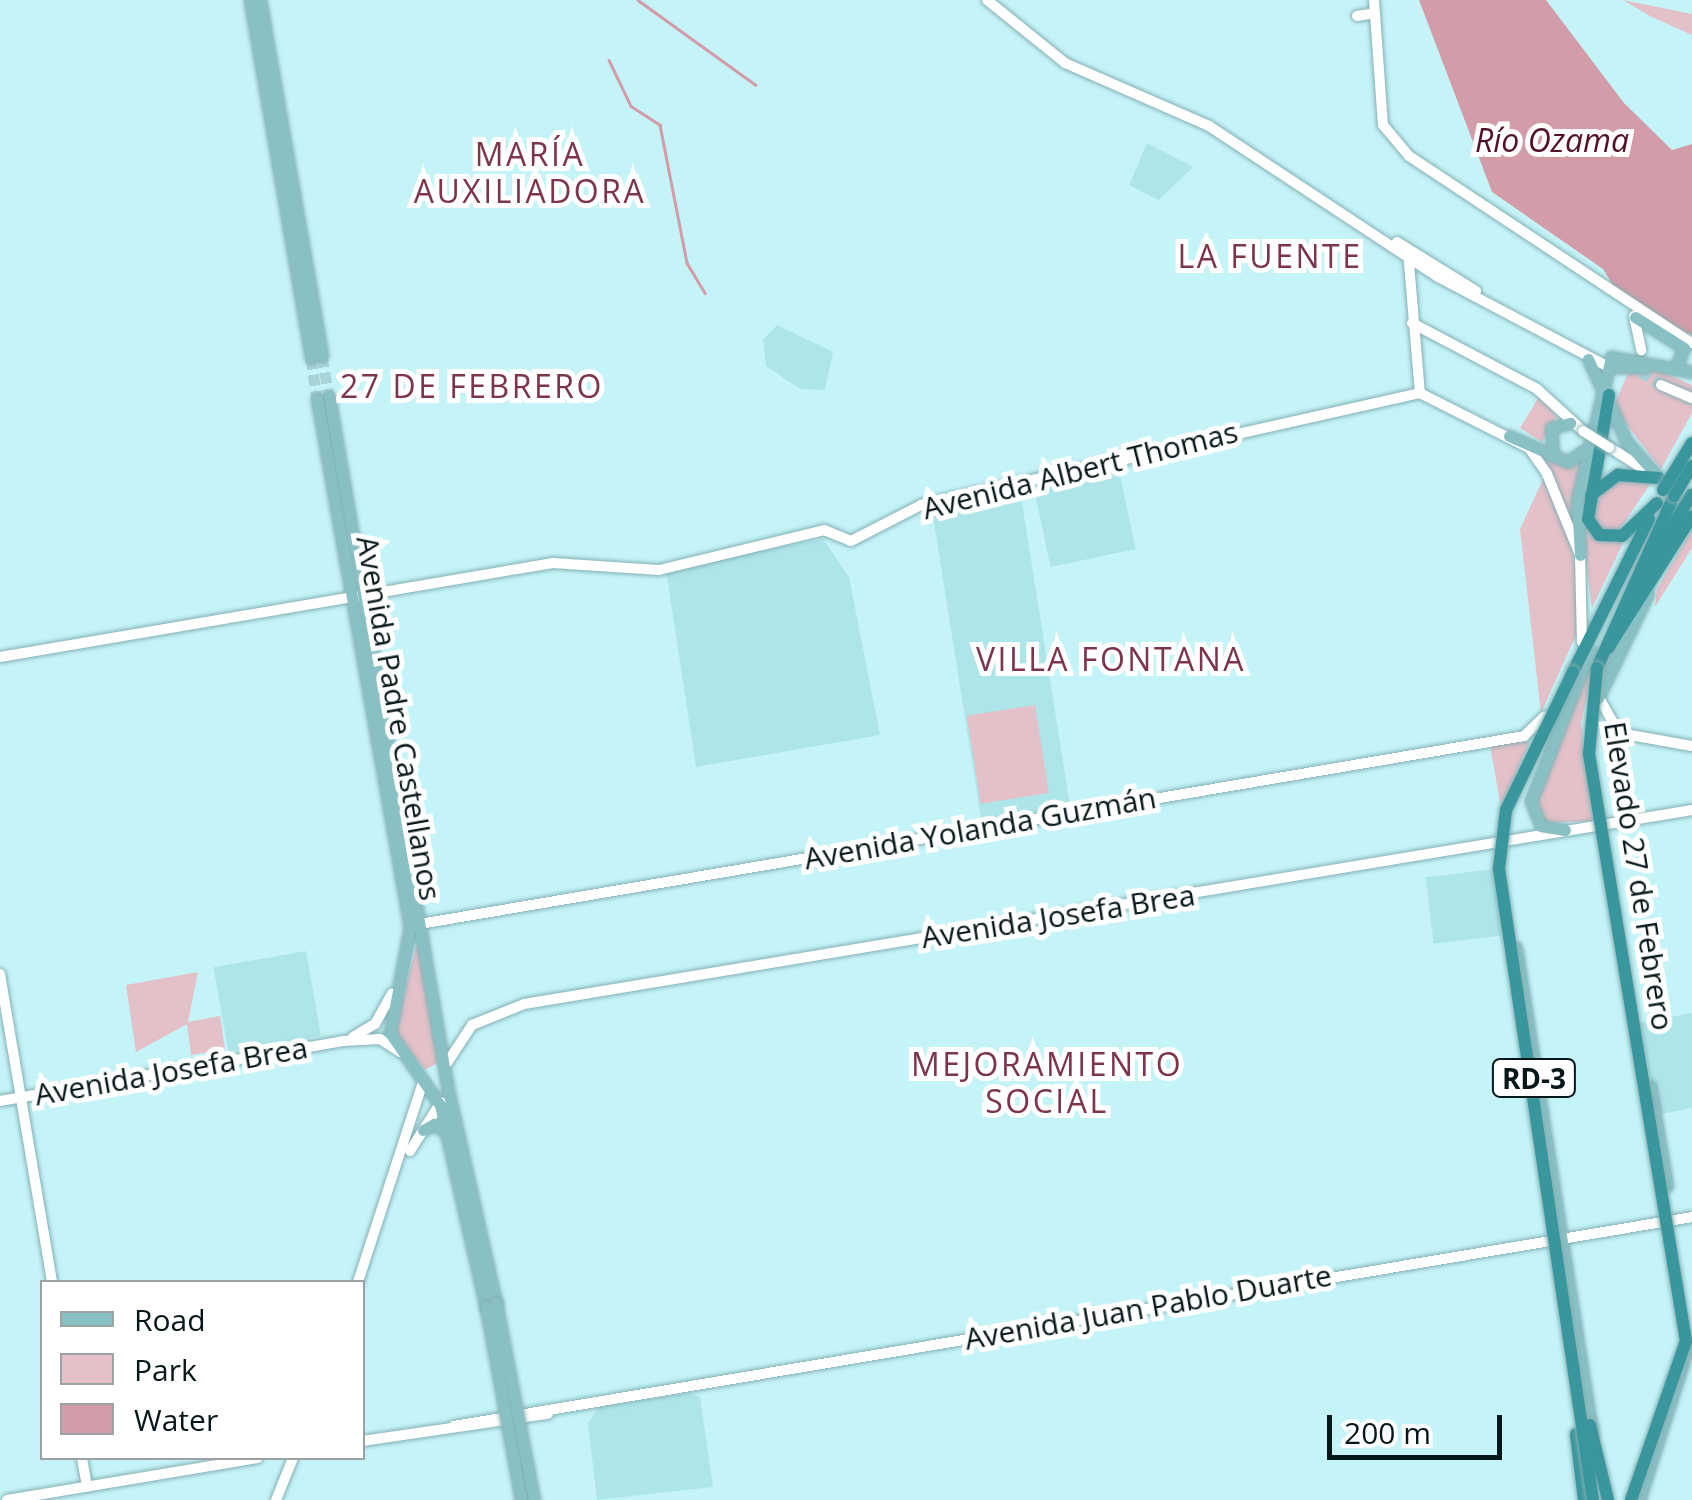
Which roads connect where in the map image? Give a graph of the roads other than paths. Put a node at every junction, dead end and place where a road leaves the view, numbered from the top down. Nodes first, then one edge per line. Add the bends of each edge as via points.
1 (250, 0) edge
2 (260, 0) edge
3 (987, 0) edge
4 (998, 0) edge
5 (1374, 0) edge
6 (1375, 13) junction
7 (1357, 16) dead end
8 (1408, 252) junction
9 (1616, 298) junction
10 (1635, 318) junction
11 (1412, 323) junction
12 (1692, 343) edge
13 (1641, 350) tunnel mouth
14 (1588, 360) junction
15 (1613, 362) junction
16 (1675, 368) junction
17 (1692, 372) edge
18 (1692, 381) edge
19 (1661, 384) tunnel mouth
20 (1420, 392) junction
21 (1606, 395) junction
22 (323, 398) tunnel mouth
23 (1692, 398) edge
24 (1570, 423) junction
25 (1509, 436) junction
26 (1588, 436) junction
27 (1692, 443) edge
28 (1553, 456) junction
29 (1692, 466) edge
30 (1663, 492) junction
31 (1691, 496) edge
32 (1588, 502) junction
33 (1692, 516) edge
34 (1580, 555) junction
35 (1652, 584) junction
36 (358, 594) junction
37 (1607, 605) junction
38 (1593, 643) junction
39 (0, 656) edge
40 (1598, 663) junction
41 (1576, 666) junction
42 (1598, 696) junction
43 (1544, 717) junction
44 (1692, 746) edge
45 (1692, 810) edge
46 (1602, 822) junction
47 (1565, 830) junction
48 (1500, 841) junction
49 (416, 925) junction
50 (428, 971) junction
51 (0, 974) edge
52 (396, 980) junction
53 (392, 994) junction
54 (343, 1042) junction
55 (400, 1052) junction
56 (448, 1063) junction
57 (419, 1072) junction
58 (448, 1090) junction
59 (21, 1097) junction
60 (0, 1101) edge
61 (440, 1104) junction
62 (422, 1130) junction
63 (448, 1135) junction
64 (401, 1164) junction
65 (1692, 1217) edge
66 (1672, 1220) junction
67 (1564, 1239) junction
68 (52, 1280) edge
69 (359, 1280) edge
70 (491, 1305) junction
71 (1582, 1404) junction
72 (365, 1440) edge
73 (1577, 1440) dead end
74 (82, 1460) edge
75 (246, 1460) edge
76 (291, 1460) edge
77 (87, 1486) junction
78 (1636, 1498) edge
79 (8, 1500) edge
80 (276, 1500) edge
81 (520, 1500) edge
82 (534, 1500) edge
83 (1584, 1500) edge
84 (1593, 1500) edge
85 (1605, 1500) edge

1 - 2 main road via 316,357
3 - 8 main road via 1053,56 1209,126
4 - 8 main road via 1063,55 1186,107
5 - 6 main road
6 - 7 main road
6 - 9 main road via 1383,126 1433,179
8 - 11 main road
8 - 14 main road
8 - 15 main road via 1553,336
9 - 10 main road
9 - 12 main road
10 - 13 main road
10 - 16 main road via 1684,348
11 - 20 main road
11 - 24 main road via 1537,389
14 - 15 main road
14 - 21 main road
15 - 16 main road
15 - 21 main road
16 - 17 main road
16 - 18 main road
19 - 23 main road
20 - 25 main road
20 - 36 main road, Avenida Albert Thomas via 922,505 851,541 824,530 658,570 553,562
21 - 26 main road
21 - 30 main road via 1626,441
21 - 32 highway
22 - 36 main road, Avenida Padre Castellanos
24 - 26 main road
24 - 28 main road via 1550,428
25 - 28 main road
25 - 34 main road via 1547,474
26 - 28 main road via 1575,460
26 - 30 main road, bridge
26 - 34 main road via 1577,501
27 - 30 highway, RD-3, bridge
29 - 30 highway, RD-3, bridge
30 - 31 main road
30 - 32 highway via 1618,475
30 - 32 highway via 1612,538 1594,531
30 - 37 highway, RD-3
30 - 38 highway, RD-3
31 - 38 highway
33 - 35 highway
34 - 38 main road
35 - 40 highway
35 - 42 main road
36 - 39 main road, Avenida Albert Thomas
36 - 49 main road, Avenida Padre Castellanos
37 - 38 main road
37 - 41 highway, RD-3
38 - 40 highway, RD-3
38 - 41 highway
38 - 43 main road
38 - 47 main road via 1530,802 1541,826
38 - 48 main road
40 - 78 highway, Elevado 27 de Febrero / RD-3, bridge via 1589,754 1686,1341
41 - 71 highway, Elevado 27 de Febrero / RD-3, bridge via 1506,810 1499,850
42 - 44 main road via 1619,734
42 - 46 main road, RD-3 via 1591,748
43 - 48 main road
43 - 49 main road, Avenida Yolanda Guzmán via 1524,736
45 - 46 main road, Avenida Josefa Brea
46 - 47 main road, Avenida Josefa Brea
46 - 66 main road, RD-3
47 - 48 main road, Avenida Josefa Brea
48 - 56 main road, Avenida Josefa Brea via 524,1004 472,1025
48 - 67 main road, RD-3
49 - 50 main road, Avenida Padre Castellanos
49 - 52 main road, Avenida Padre Castellanos
50 - 52 main road via 410,965
50 - 56 main road, Avenida Padre Castellanos
51 - 59 main road
52 - 53 main road, Avenida Padre Castellanos
53 - 54 main road, Avenida Josefa Brea via 375,1024
53 - 55 main road, Avenida Padre Castellanos via 390,1033
54 - 55 main road, Avenida Josefa Brea via 380,1040
54 - 59 main road, Avenida Josefa Brea
55 - 57 main road, Avenida Padre Castellanos
56 - 57 main road
56 - 58 main road, Avenida Padre Castellanos
57 - 61 main road, Avenida Padre Castellanos
57 - 64 main road via 424,1094
58 - 61 main road
58 - 70 main road, Avenida Padre Castellanos
59 - 60 main road, Avenida Josefa Brea
59 - 68 main road
61 - 62 main road
61 - 63 main road, Avenida Padre Castellanos
62 - 63 main road via 434,1124
62 - 64 main road
63 - 70 main road, Avenida Padre Castellanos
64 - 69 main road
65 - 66 main road, Avenida Juan Pablo Duarte
66 - 67 main road, Avenida Juan Pablo Duarte
66 - 78 main road, RD-3 via 1688,1354
67 - 72 main road, Avenida Juan Pablo Duarte
67 - 85 main road, RD-3
70 - 81 main road, Avenida Padre Castellanos, bridge
70 - 82 main road, Avenida Padre Castellanos, bridge
71 - 84 highway, Elevado 27 de Febrero / RD-3, bridge
71 - 85 highway, bridge
73 - 83 highway
74 - 77 main road
75 - 77 main road
76 - 80 main road
77 - 79 main road

